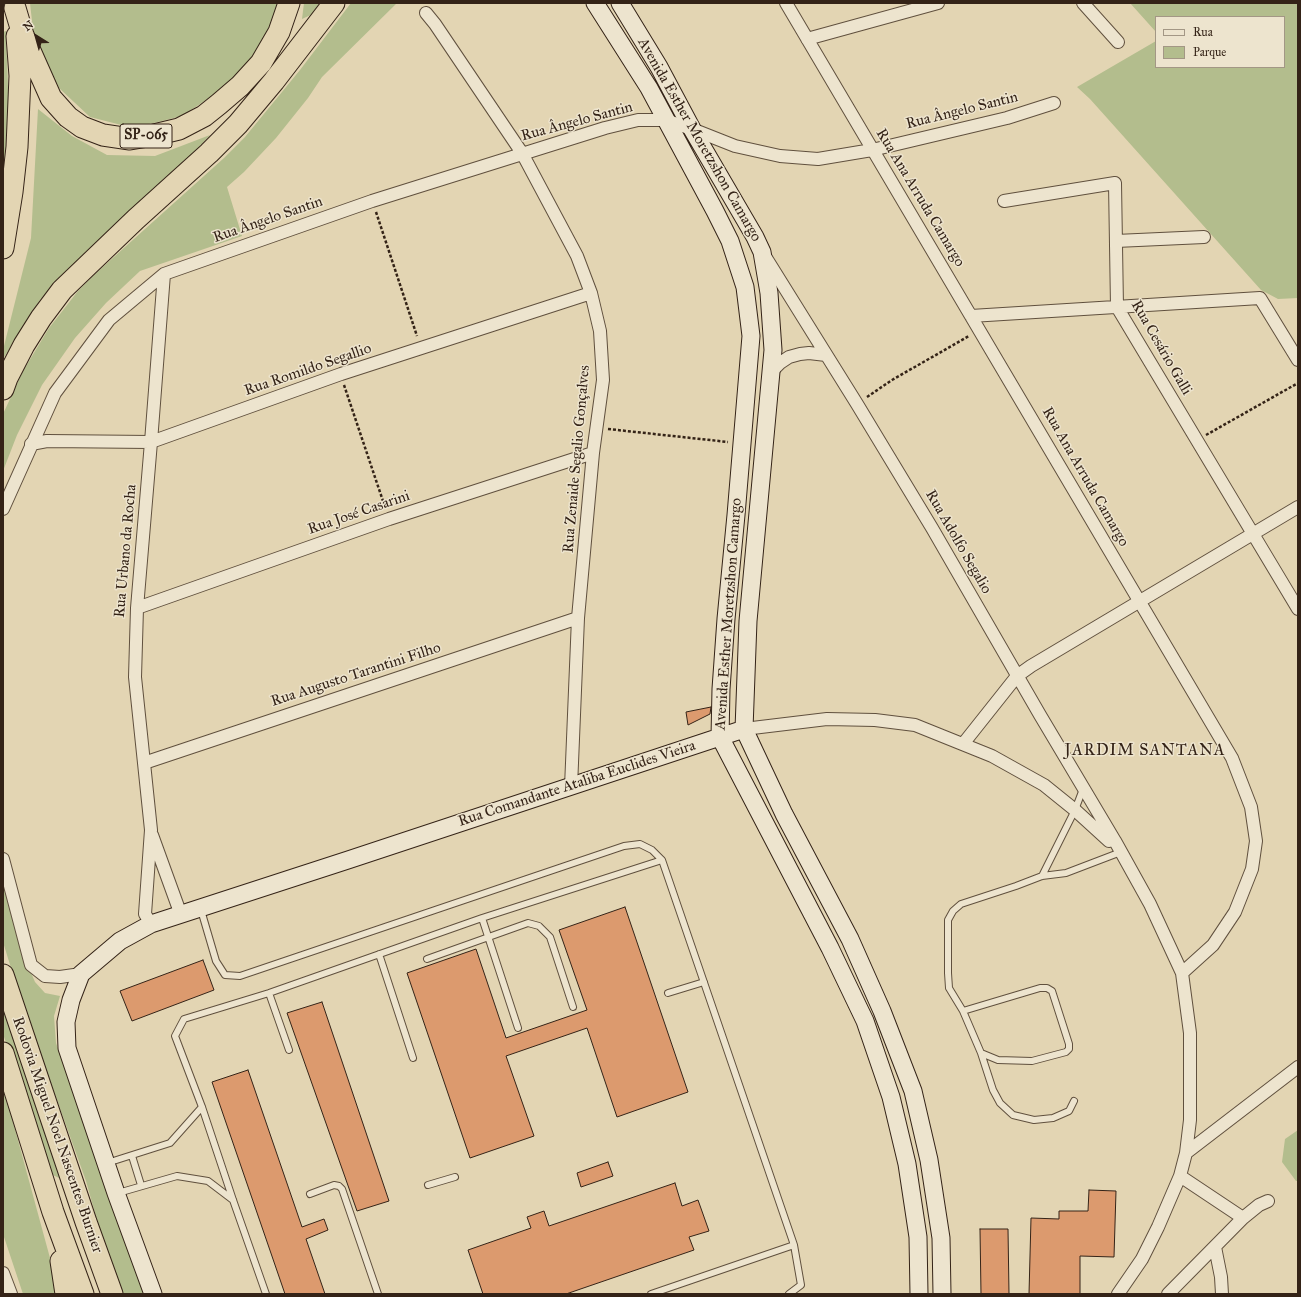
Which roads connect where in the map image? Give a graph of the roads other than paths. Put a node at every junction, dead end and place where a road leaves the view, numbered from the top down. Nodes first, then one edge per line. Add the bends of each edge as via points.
1 (289, 3) edge
2 (334, 3) edge
3 (595, 3) edge
4 (620, 3) edge
5 (786, 3) edge
6 (938, 3) edge
7 (1083, 3) edge
8 (14, 5) edge
9 (426, 13) dead end
10 (807, 39) junction
11 (1118, 42) dead end
12 (1054, 103) dead end
13 (665, 120) junction
14 (692, 129) junction
15 (872, 150) junction
16 (522, 153) junction
17 (1004, 201) dead end
18 (1204, 237) dead end
19 (1116, 241) junction
20 (3, 248) edge
21 (762, 252) junction
22 (164, 274) junction
23 (591, 293) junction
24 (1117, 307) junction
25 (972, 316) junction
26 (826, 355) junction
27 (1298, 360) edge
28 (772, 371) junction
29 (3, 389) edge
30 (151, 442) junction
31 (31, 444) junction
32 (593, 453) junction
33 (1298, 507) edge
34 (3, 509) edge
35 (1253, 534) junction
36 (1140, 601) junction
37 (137, 608) junction
38 (1298, 609) edge
39 (578, 618) junction
40 (1017, 676) junction
41 (744, 729) junction
42 (720, 737) junction
43 (963, 744) junction
44 (144, 763) junction
45 (571, 787) junction
46 (1083, 788) junction
47 (1075, 810) junction
48 (151, 830) junction
49 (1121, 852) junction
50 (3, 859) edge
51 (662, 860) junction
52 (1042, 876) junction
53 (200, 909) junction
54 (181, 915) junction
55 (482, 918) junction
56 (151, 924) junction
57 (488, 937) junction
58 (380, 954) junction
59 (427, 958) dead end
60 (1182, 973) junction
61 (81, 974) junction
62 (3, 975) edge
63 (704, 982) junction
64 (270, 993) junction
65 (668, 994) dead end
66 (573, 1007) dead end
67 (963, 1011) junction
68 (518, 1028) dead end
69 (289, 1050) dead end
70 (3, 1053) edge
71 (981, 1053) junction
72 (413, 1058) dead end
73 (1298, 1068) edge
74 (1074, 1101) dead end
75 (202, 1107) junction
76 (1186, 1154) junction
77 (132, 1156) junction
78 (106, 1164) junction
79 (1180, 1176) junction
80 (455, 1177) dead end
81 (428, 1184) dead end
82 (141, 1185) junction
83 (116, 1193) junction
84 (310, 1194) dead end
85 (233, 1200) junction
86 (1264, 1203) dead end
87 (54, 1212) junction
88 (1243, 1218) junction
89 (794, 1245) junction
90 (1215, 1247) junction
91 (3, 1272) edge
92 (11, 1294) edge
93 (66, 1294) edge
94 (83, 1294) edge
95 (112, 1294) edge
96 (153, 1294) edge
97 (266, 1294) edge
98 (378, 1294) edge
99 (651, 1294) edge
100 (789, 1294) edge
101 (919, 1294) edge
102 (942, 1294) edge
103 (1118, 1294) edge
104 (1168, 1294) edge
105 (1222, 1294) edge

1 - 8 highway, SP-065 via 279,32 262,63 219,104 204,116 179,129 130,139 103,135 82,127 51,98 23,35
2 - 29 highway via 238,124 62,290 24,345
3 - 13 street, Avenida Esther Moretzshon Camargo via 649,88
4 - 14 street, Avenida Esther Moretzshon Camargo via 659,67
5 - 10 street, Rua Ana Arruda Camargo
6 - 10 street
7 - 11 street
8 - 20 highway via 20,76 17,147
9 - 16 street, Rua Zenaide Segalio Gonçalves
10 - 15 street, Rua Ana Arruda Camargo
12 - 15 street, Rua Ângelo Santin via 1007,118
13 - 14 street, Rua Ângelo Santin
13 - 16 street, Rua Ângelo Santin via 638,120
13 - 42 street, Avenida Esther Moretzshon Camargo via 730,241 746,287 751,336 726,619
14 - 15 street, Rua Ângelo Santin via 735,146 780,156 818,159
14 - 21 street, Avenida Esther Moretzshon Camargo
15 - 25 street, Rua Ana Arruda Camargo
16 - 22 street, Rua Ângelo Santin via 372,201
16 - 23 street, Rua Zenaide Segalio Gonçalves via 577,256
17 - 19 street, Rua Cesário Galli via 1115,183
18 - 19 street
19 - 24 street, Rua Cesário Galli
21 - 26 street, Rua Adolfo Segalio
21 - 28 street, Avenida Esther Moretzshon Camargo via 772,324
22 - 30 street, Rua Urbano da Rocha
22 - 31 street via 109,320 55,392
23 - 30 street, Rua Romildo Segallio via 341,374
23 - 32 street, Rua Zenaide Segalio Gonçalves via 600,331 603,380
24 - 25 street
24 - 27 street via 1260,298
24 - 35 street, Rua Cesário Galli
25 - 36 street, Rua Ana Arruda Camargo
26 - 28 street via 814,353 789,357
26 - 40 street, Rua Adolfo Segalio via 932,528
28 - 41 street, Avenida Esther Moretzshon Camargo via 748,621
30 - 31 street, Rua Romildo Segallio via 47,441
30 - 37 street, Rua Urbano da Rocha
31 - 34 street
32 - 37 street, Rua José Casarini via 389,519
32 - 39 street, Rua Zenaide Segalio Gonçalves
33 - 35 street
35 - 36 street
35 - 38 street, Rua Cesário Galli
36 - 40 street
36 - 60 street, Rua Ana Arruda Camargo via 1232,758 1251,807 1256,841 1252,870 1236,912 1212,945
37 - 44 street, Rua Urbano da Rocha via 135,677
39 - 44 street, Rua Augusto Tarantini Filho
39 - 45 street, Rua Zenaide Segalio Gonçalves
40 - 43 street
40 - 46 street, Rua Adolfo Segalio
41 - 42 street, Rua Comandante Ataliba Euclides Vieira
41 - 43 street, Rua Comandante Ataliba Euclides Vieira via 827,719 875,720 915,725
41 - 102 street, Avenida Esther Moretzshon Camargo via 784,814 850,939 913,1091 930,1160 941,1238
42 - 45 street, Rua Comandante Ataliba Euclides Vieira
42 - 101 street, Avenida Esther Moretzshon Camargo via 830,948 865,1022 891,1097 907,1164 918,1237
43 - 47 street, Rua Comandante Ataliba Euclides Vieira via 992,756 1044,785
44 - 48 street, Rua Urbano da Rocha
45 - 53 street, Rua Comandante Ataliba Euclides Vieira
46 - 47 lane
46 - 49 street, Rua Adolfo Segalio
47 - 49 street, Rua Comandante Ataliba Euclides Vieira
47 - 52 lane
48 - 54 street, Rua Urbano da Rocha
48 - 56 street, Rua Urbano da Rocha via 146,914
49 - 52 lane via 1066,873
49 - 60 street, Rua Adolfo Segalio via 1150,904
50 - 61 street via 31,965 45,976
51 - 53 lane via 652,850 640,844 624,846 240,976 225,975 216,961
51 - 55 lane
51 - 63 lane
52 - 67 lane via 961,904 953,911 948,920 949,988
53 - 54 street, Rua Comandante Ataliba Euclides Vieira
54 - 56 street, Rua Comandante Ataliba Euclides Vieira
55 - 57 lane
55 - 58 lane
56 - 61 street, Rua Comandante Ataliba Euclides Vieira via 120,941
57 - 59 lane
57 - 66 lane via 528,923 539,926 550,937
57 - 68 lane
58 - 64 lane
58 - 72 lane
60 - 76 street, Rua Adolfo Segalio via 1190,1033 1190,1120
61 - 78 street via 66,1022 67,1048
62 - 95 highway, Rodovia Miguel Noel Nascentes Burnier
63 - 65 lane
63 - 89 lane
64 - 69 lane
64 - 75 lane via 184,1019 175,1036
67 - 71 lane
67 - 71 lane via 1040,988 1052,991 1069,1044 1066,1052 1032,1061 998,1060
70 - 87 highway, Rodovia Miguel Noel Nascentes Burnier
71 - 74 lane via 993,1090 1000,1103 1013,1115 1034,1120 1053,1118 1069,1111
73 - 76 street
75 - 77 lane via 170,1142
75 - 85 lane
76 - 79 street, Rua Adolfo Segalio
77 - 78 lane
77 - 82 lane
78 - 83 street
79 - 88 street
79 - 103 street, Rua Adolfo Segalio via 1142,1259
80 - 81 lane
82 - 83 lane
82 - 85 lane via 177,1176 208,1181
83 - 96 street
84 - 98 lane via 334,1185 342,1189
85 - 97 lane
86 - 88 street
87 - 93 highway
87 - 94 highway, Rodovia Miguel Noel Nascentes Burnier
88 - 90 street
89 - 99 lane
89 - 100 lane via 801,1285
90 - 104 street
90 - 105 street
91 - 92 street

